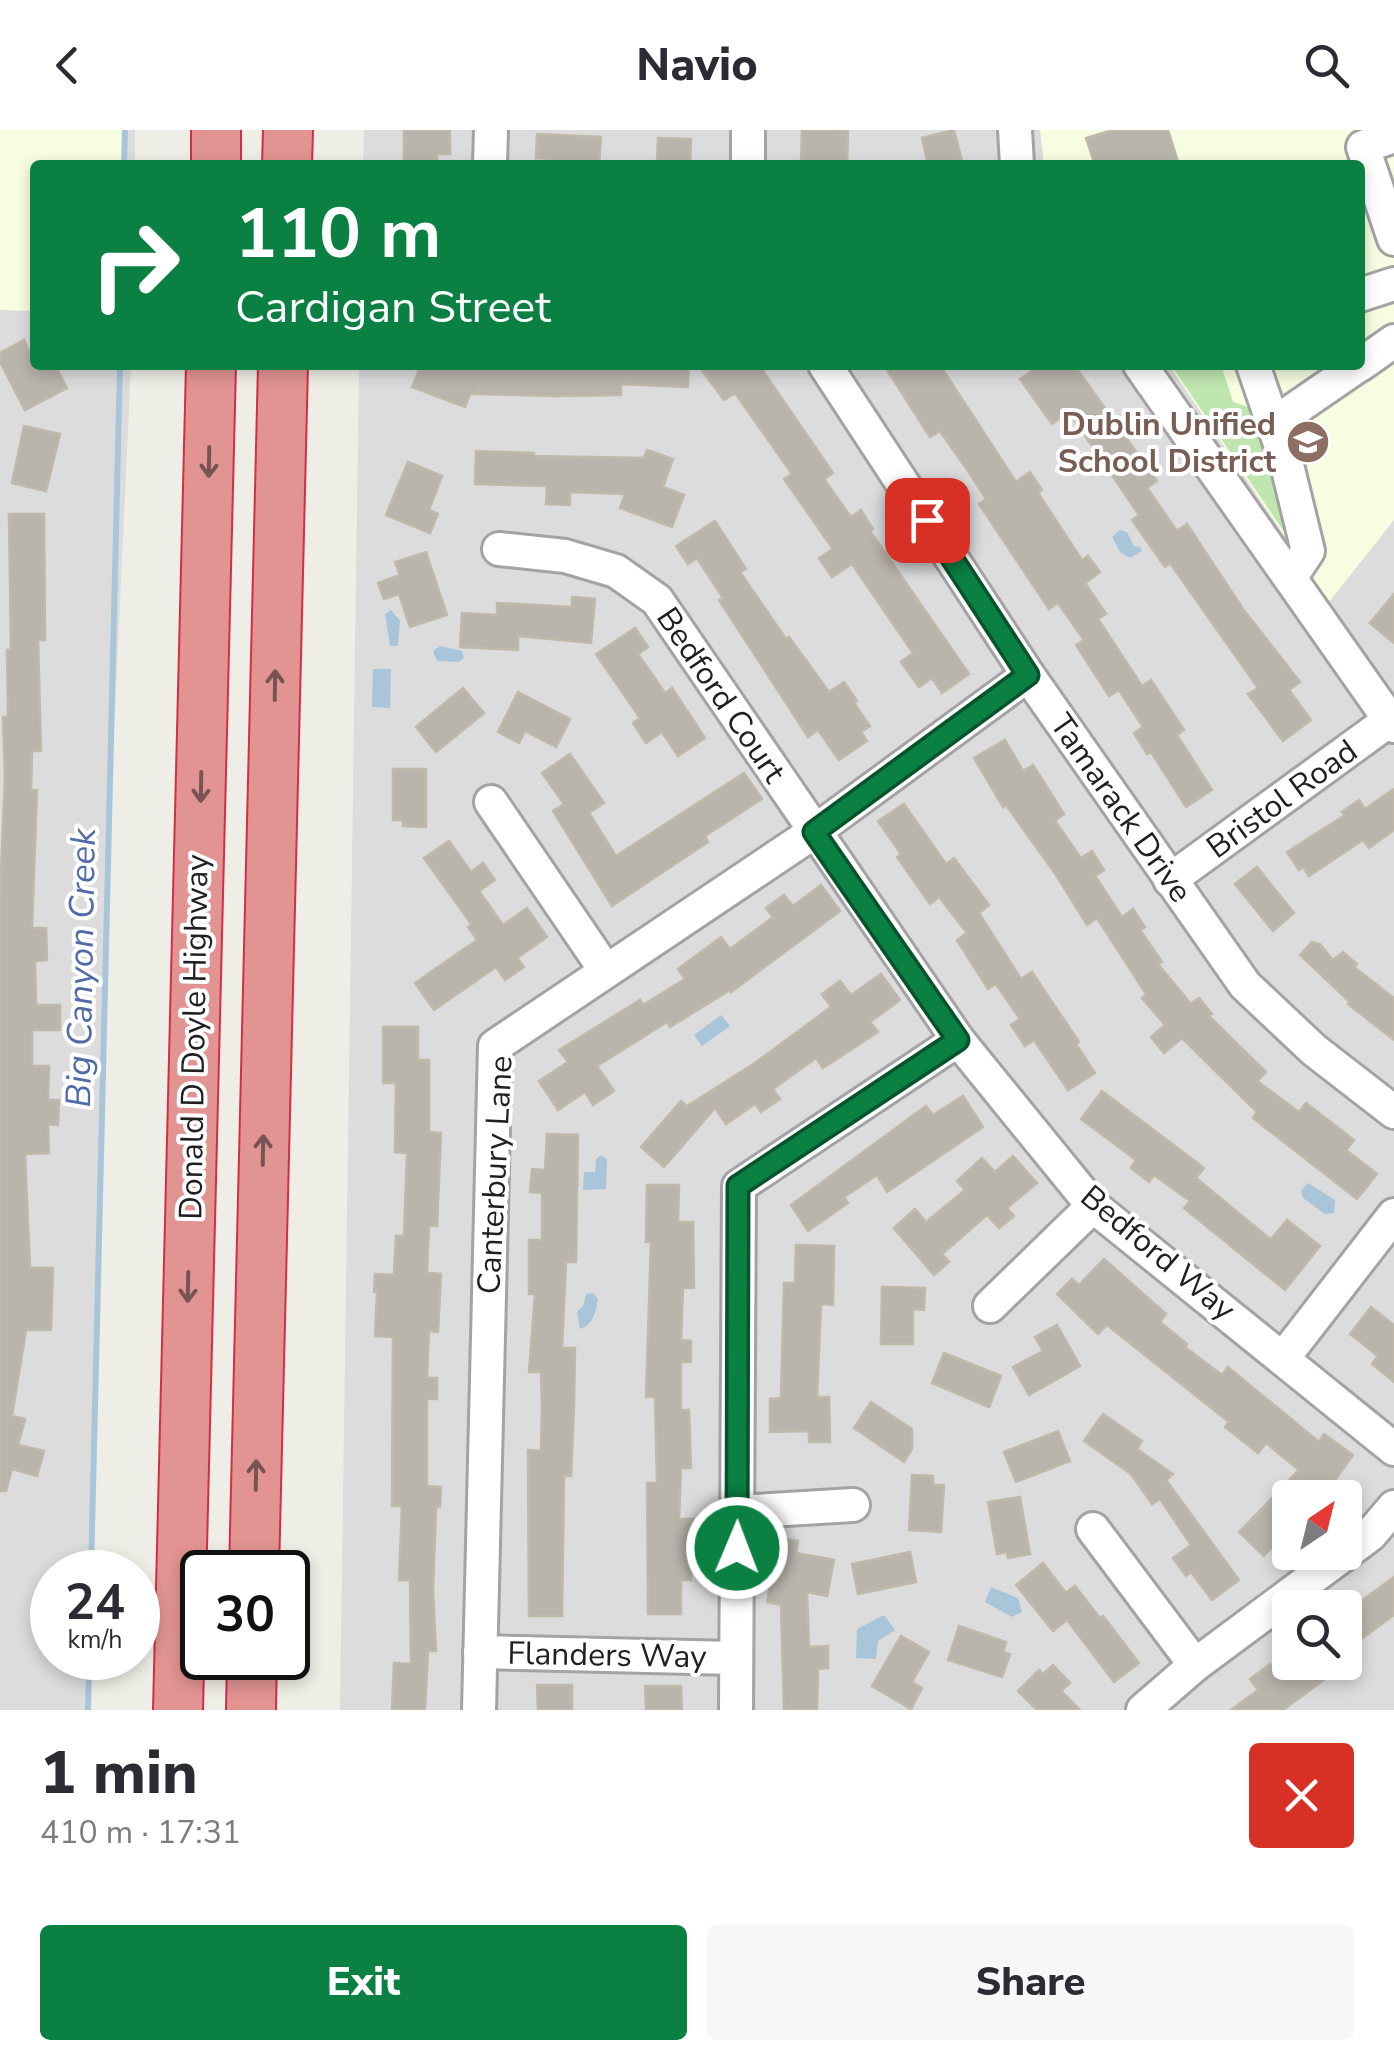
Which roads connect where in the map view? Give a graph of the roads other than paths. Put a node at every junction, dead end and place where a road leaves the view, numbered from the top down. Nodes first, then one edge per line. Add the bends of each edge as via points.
1 (216, 130) edge
2 (288, 130) edge
3 (490, 130) edge
4 (748, 130) edge
5 (1015, 130) edge
6 (1394, 136) edge
7 (216, 160) edge
8 (288, 160) edge
9 (490, 160) edge
10 (748, 160) edge
11 (1016, 160) edge
12 (1394, 239) edge
13 (1394, 284) edge
14 (1365, 294) edge
15 (1394, 341) edge
16 (1365, 361) edge
17 (212, 370) edge
18 (283, 370) edge
19 (828, 370) edge
20 (1144, 370) edge
21 (1255, 370) edge
22 (1353, 370) edge
23 (1274, 424) junction
24 (498, 549) dead end
25 (1290, 578) junction
26 (1028, 675) junction
27 (1393, 721) edge
28 (491, 802) dead end
29 (814, 832) junction
30 (1170, 880) junction
31 (606, 971) junction
32 (958, 1040) junction
33 (1394, 1112) edge
34 (1093, 1206) junction
35 (1394, 1215) edge
36 (990, 1306) dead end
37 (1284, 1357) junction
38 (1394, 1449) edge
39 (854, 1505) dead end
40 (1394, 1507) edge
41 (738, 1512) junction
42 (1092, 1529) dead end
43 (255, 1550) edge
44 (480, 1652) junction
45 (734, 1658) junction
46 (1196, 1665) junction
47 (252, 1680) edge
48 (178, 1710) edge
49 (251, 1710) edge
50 (479, 1710) edge
51 (736, 1710) edge
52 (1143, 1710) edge

1 - 7 highway
2 - 8 highway
3 - 9 street
4 - 10 street
5 - 11 street
6 - 12 street via 1363,146
13 - 14 street
15 - 16 street
17 -> 48 highway, Donald D Doyle Highway
43 -> 18 highway
19 - 26 street, Tamarack Drive
20 - 25 street
21 - 23 street
22 - 23 street
23 - 25 street via 1308,550
24 - 29 street, Bedford Court via 616,570 657,600
25 - 27 street
26 - 29 street, Canterbury Lane
26 - 30 street, Tamarack Drive
27 - 30 street, Bristol Road
28 - 31 street
29 - 31 street, Canterbury Lane
29 - 32 street, Bedford Way
30 - 33 street, Tamarack Drive via 1244,985
31 - 44 street, Canterbury Lane via 495,1046
32 - 34 street, Bedford Way
32 - 41 street via 738,1186
34 - 36 street
34 - 37 street, Bedford Way
35 - 37 street
37 - 38 street, Bedford Way
39 - 41 street
40 - 46 street via 1370,1535
41 - 45 street
42 - 46 street
44 - 45 street, Flanders Way
44 - 50 street, Canterbury Lane
45 - 51 street
46 - 52 street
47 - 49 highway

